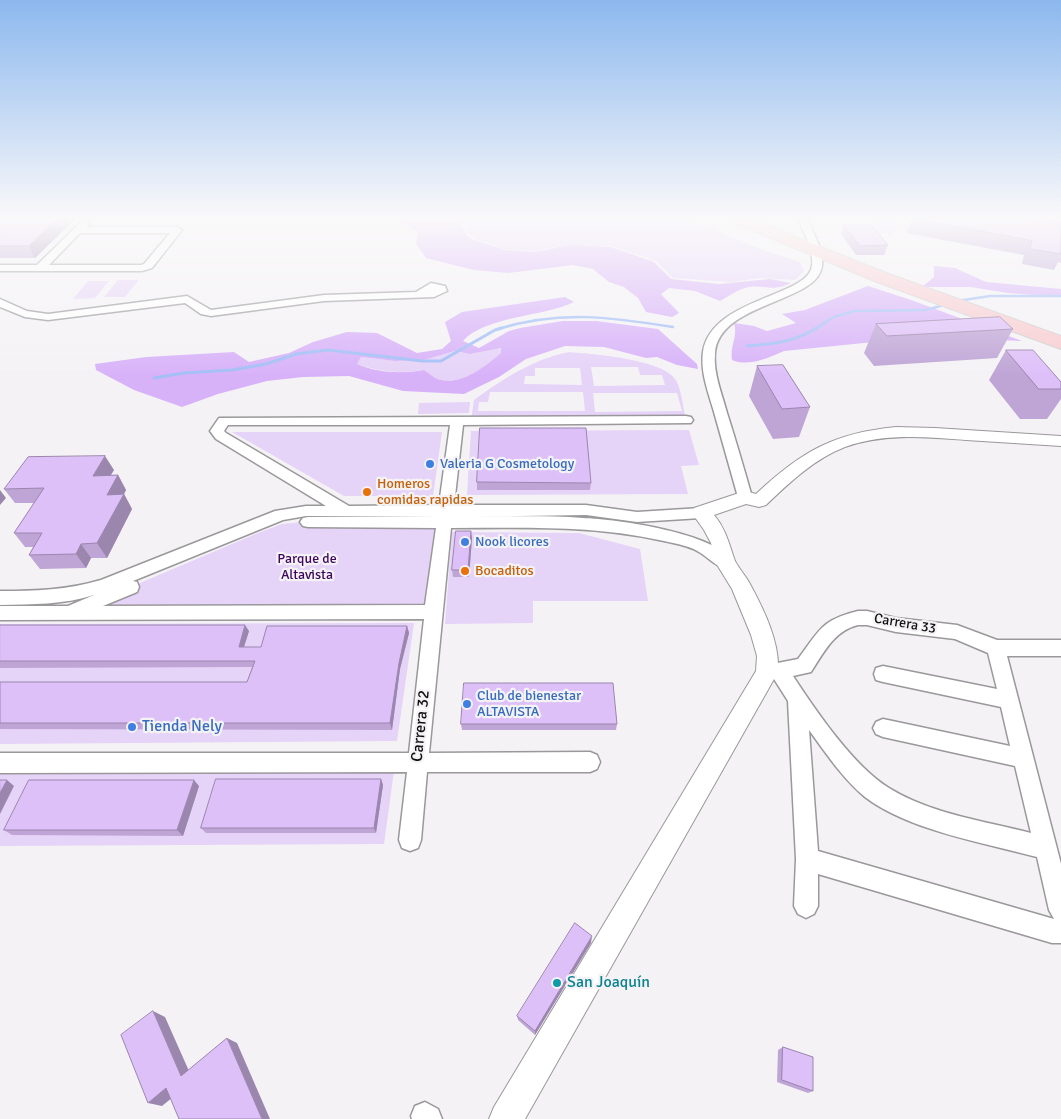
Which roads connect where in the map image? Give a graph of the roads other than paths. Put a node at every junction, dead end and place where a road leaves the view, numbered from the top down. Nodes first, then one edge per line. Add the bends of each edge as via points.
1 (815, 271) edge
2 (866, 271) edge
3 (425, 292) dead end
4 (0, 302) edge
5 (48, 318) joint
6 (1061, 343) edge
7 (464, 420) junction
8 (686, 420) dead end
9 (1061, 441) edge
10 (1061, 451) edge
11 (776, 484) junction
12 (745, 497) junction
13 (345, 510) junction
14 (702, 513) junction
15 (445, 516) junction
16 (726, 563) junction
17 (0, 598) edge
18 (0, 612) edge
19 (433, 612) junction
20 (69, 613) junction
21 (996, 648) junction
22 (1061, 648) edge
23 (773, 671) junction
24 (883, 674) dead end
25 (1009, 700) junction
26 (798, 702) junction
27 (883, 728) dead end
28 (1023, 758) junction
29 (0, 762) edge
30 (417, 762) junction
31 (590, 762) dead end
32 (410, 840) dead end
33 (1046, 848) junction
34 (807, 859) junction
35 (806, 906) dead end
36 (1061, 910) edge
37 (1061, 931) edge
38 (506, 1119) edge

1 - 12 street via 788,293 727,321 719,327 709,346 710,375
2 - 6 highway
3 - 5 street via 324,298 211,313 187,299
4 - 5 street via 19,313
7 - 8 street
7 - 13 street via 224,421 220,426 217,431 220,436
7 - 15 street, Carrera 32
9 - 11 street via 926,432 886,433 822,451
10 - 11 street via 931,443 892,444 838,458 798,482 783,486
11 - 12 street via 759,501
12 - 14 street
13 - 15 street
13 - 17 street via 280,515 77,594
14 - 15 street via 637,517 586,510
14 - 16 street via 721,543
15 - 16 street via 584,523 638,530 704,547
15 - 19 street, Carrera 32
15 - 20 street via 282,524
16 - 23 street via 741,587 762,635
18 - 20 street
19 - 20 street
19 - 30 street, Carrera 32
21 - 22 street, Carrera 33
21 - 23 street, Carrera 33 via 957,632 858,618 831,629 804,666
21 - 25 street
23 - 26 street
23 - 38 street
24 - 25 street
25 - 28 street
26 - 33 street via 856,776 889,800 932,817
26 - 34 street
27 - 28 street
28 - 33 street
29 - 30 street
30 - 31 street
30 - 32 street, Carrera 32
33 - 36 street
34 - 35 street
34 - 37 street

